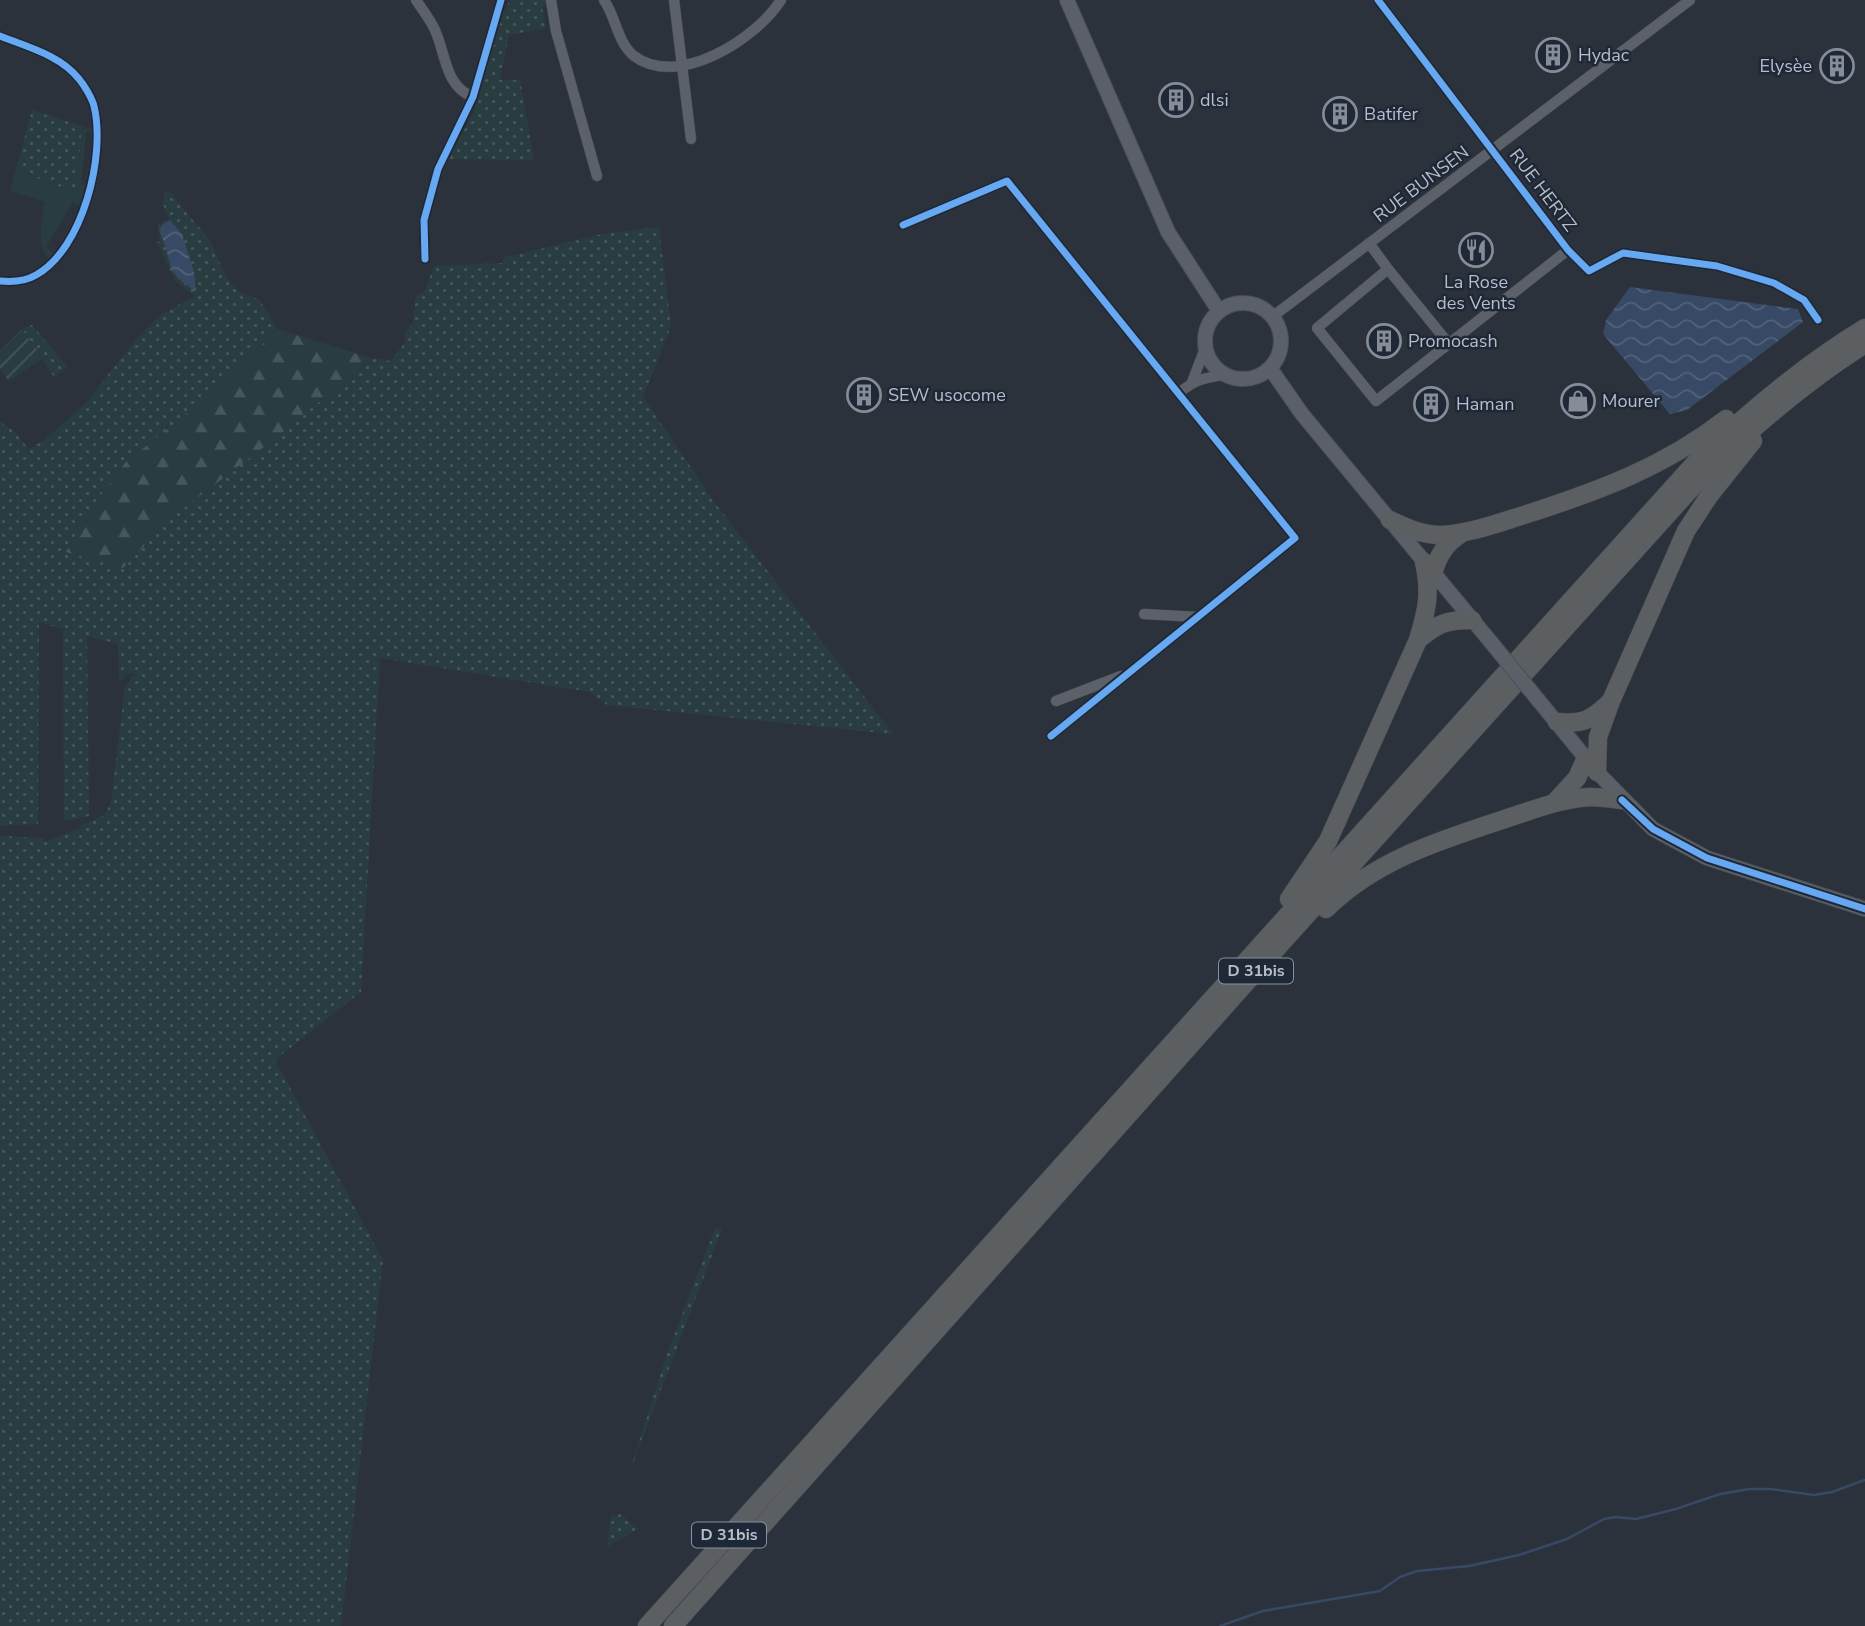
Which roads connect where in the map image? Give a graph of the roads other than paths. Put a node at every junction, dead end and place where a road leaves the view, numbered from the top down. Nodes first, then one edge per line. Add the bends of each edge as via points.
1 (416, 0) edge
2 (501, 0) edge
3 (551, 0) edge
4 (604, 0) edge
5 (674, 0) edge
6 (781, 0) edge
7 (1067, 0) edge
8 (1378, 0) edge
9 (1690, 0) edge
10 (0, 36) edge
11 (682, 65) junction
12 (473, 97) junction
13 (691, 139) dead end
14 (1492, 150) junction
15 (597, 176) dead end
16 (903, 225) dead end
17 (1369, 243) junction
18 (1568, 250) junction
19 (425, 259) dead end
20 (1388, 269) junction
21 (0, 281) edge
22 (1219, 312) junction
23 (1272, 317) junction
24 (1818, 320) dead end
25 (1865, 328) edge
26 (1450, 344) junction
27 (1865, 344) edge
28 (1206, 346) junction
29 (1823, 362) junction
30 (1269, 368) junction
31 (1226, 375) junction
32 (1192, 382) junction
33 (1179, 393) junction
34 (1390, 520) junction
35 (1462, 533) junction
36 (1429, 567) junction
37 (1144, 614) dead end
38 (1199, 617) junction
39 (1472, 620) junction
40 (1418, 640) junction
41 (1129, 673) junction
42 (1056, 701) dead end
43 (1611, 701) junction
44 (1557, 722) junction
45 (1051, 736) dead end
46 (1591, 765) junction
47 (1622, 800) junction
48 (1554, 803) junction
49 (1865, 909) edge
50 (1260, 967) junction
51 (1203, 1009) junction
52 (647, 1626) edge
53 (673, 1626) edge

1 - 12 street via 434,29 453,82
2 - 12 street
3 - 15 street
4 - 11 street via 633,55 651,65
5 - 11 street
6 - 11 street via 750,34 709,58
7 - 22 main road via 1168,232
8 - 14 street, RUE HERTZ
9 - 14 street, RUE BUNSEN
10 - 21 street via 58,60 79,79 94,105 96,144 94,178 81,217 56,258 36,275
11 - 13 street
12 - 19 street via 438,169 424,219
14 - 17 street, RUE BUNSEN
14 - 18 street, RUE HERTZ
16 - 33 street via 1006,181
17 - 20 street
17 - 23 street, RUE BUNSEN
18 - 24 street via 1589,271 1623,253 1717,266 1774,283 1804,300
18 - 26 street, RUE HERTZ
20 - 26 street
20 - 26 street, RUE HERTZ via 1317,328 1376,401
22 - 23 main road via 1248,303
22 - 28 main road via 1211,321
23 - 30 main road via 1281,343
25 - 29 highway, D 31bis
27 - 29 highway, D 31bis
28 - 31 main road via 1214,366
28 - 32 street
29 - 35 highway via 1779,378 1700,439 1651,468 1595,492
29 - 43 highway via 1804,394 1739,457 1686,531
29 - 50 highway, D 31bis via 1705,472
29 - 51 highway, D 31bis via 1745,415 1694,464
30 - 31 main road via 1255,377
30 - 34 main road
31 - 32 street
32 - 33 street
33 - 38 street via 1295,538
34 - 35 highway via 1425,534
34 - 36 main road
35 - 36 highway via 1448,542
36 - 39 main road
36 - 40 highway via 1429,604
37 - 38 street
38 - 41 street
39 - 40 highway via 1450,620
39 - 44 main road, bridge
40 - 51 highway via 1328,841 1296,891
41 - 42 street
41 - 45 street
43 - 44 highway via 1595,717 1578,724
43 - 46 highway
44 - 46 main road
46 - 47 main road
46 - 48 highway
47 - 48 highway via 1591,797
47 - 49 main road via 1653,829 1707,858
48 - 50 highway via 1423,846 1377,869 1337,897 1293,942
50 - 53 highway, D 31bis
51 - 52 highway, D 31bis

